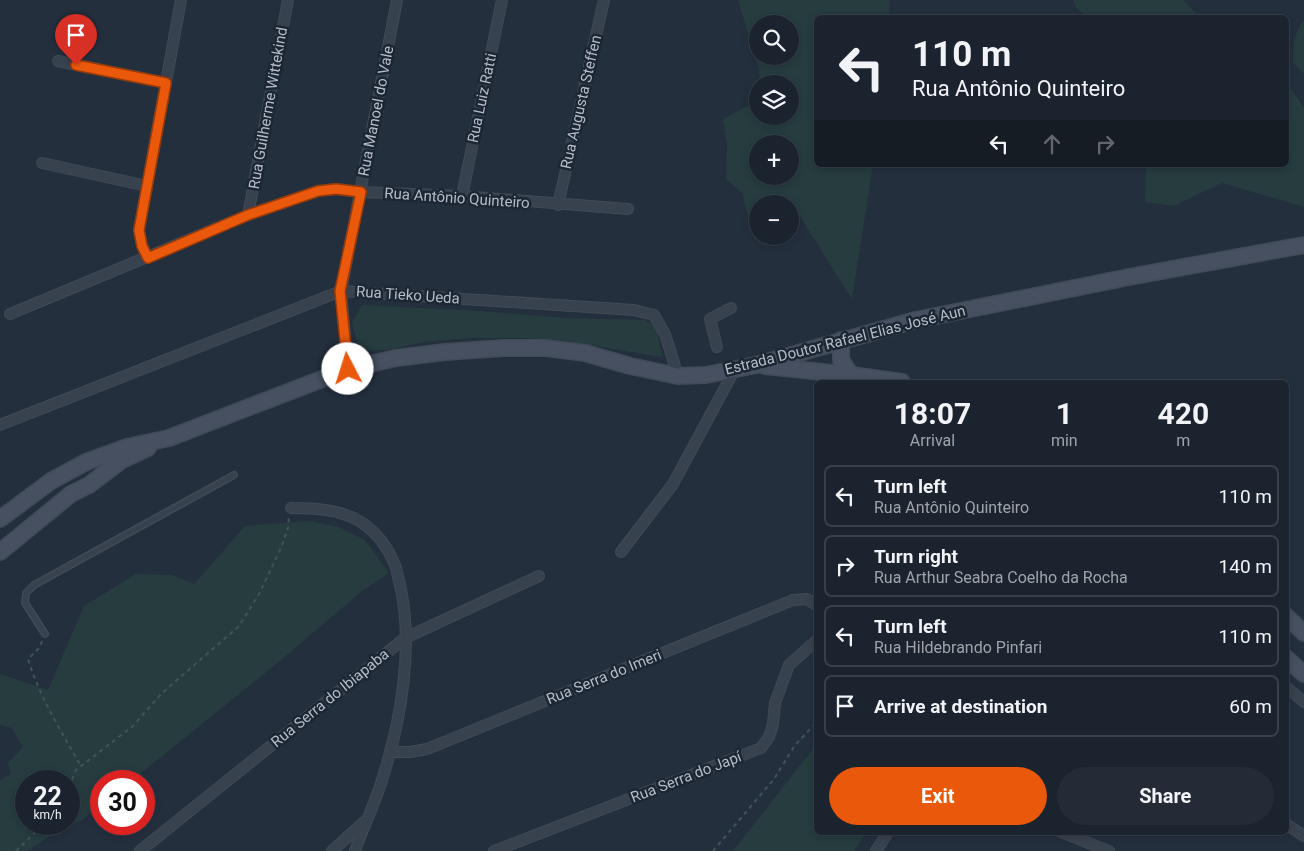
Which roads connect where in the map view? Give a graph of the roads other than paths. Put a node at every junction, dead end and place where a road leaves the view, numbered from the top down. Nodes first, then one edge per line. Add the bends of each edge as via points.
1 (180, 0) edge
2 (288, 0) edge
3 (397, 0) edge
4 (502, 0) edge
5 (604, 0) edge
6 (58, 61) dead end
7 (166, 83) junction
8 (42, 164) dead end
9 (147, 186) junction
10 (361, 192) junction
11 (462, 196) junction
12 (558, 205) junction
13 (628, 209) dead end
14 (248, 215) junction
15 (1304, 245) edge
16 (148, 258) junction
17 (340, 291) junction
18 (731, 308) dead end
19 (10, 314) dead end
20 (841, 340) junction
21 (717, 347) dead end
22 (756, 365) junction
23 (348, 369) junction
24 (735, 369) junction
25 (851, 374) junction
26 (678, 376) junction
27 (889, 380) edge
28 (0, 425) edge
29 (169, 438) junction
30 (234, 476) dead end
31 (291, 508) road end
32 (0, 518) edge
33 (0, 552) edge
34 (621, 552) dead end
35 (539, 576) dead end
36 (814, 604) edge
37 (1289, 621) edge
38 (1304, 633) edge
39 (45, 634) road end
40 (405, 638) junction
41 (814, 642) edge
42 (1289, 690) edge
43 (1304, 702) edge
44 (390, 752) junction
45 (366, 820) junction
46 (1289, 826) edge
47 (886, 835) edge
48 (1069, 835) edge
49 (1304, 836) edge
50 (140, 851) edge
51 (332, 851) edge
52 (355, 851) edge
53 (494, 851) edge
54 (876, 851) edge
55 (1109, 851) edge

1 - 7 street
2 - 14 street, Rua Guilherme Wittekind
3 - 10 street, Rua Manoel do Vale
4 - 11 street, Rua Luiz Ratti
5 - 12 street, Rua Augusta Steffen
6 - 7 street
7 - 9 street
8 - 9 street
9 - 16 street via 139,230
10 - 11 street, Rua Antônio Quinteiro
10 - 14 street, Rua Antônio Quinteiro via 318,191
10 - 17 street, Rua Manoel do Vale
11 - 12 street, Rua Antônio Quinteiro
12 - 13 street, Rua Antônio Quinteiro
14 - 16 street, Rua Antônio Quinteiro
15 - 20 main road, Estrada Doutor Rafael Elias José Aun via 916,320
16 - 19 street, Rua Antônio Quinteiro
17 - 23 street, Rua Manoel do Vale
17 - 26 street, Rua Tieko Ueda via 624,309 654,314 666,334
17 - 28 street, Rua Tieko Ueda
18 - 21 street via 710,319
20 - 22 main road, Estrada Doutor Rafael Elias José Aun
20 - 25 main road via 841,360
22 - 24 main road, Estrada Doutor Rafael Elias José Aun
22 - 25 main road
23 - 26 main road, Estrada Doutor Rafael Elias José Aun via 396,358 445,352 546,348 585,353
23 - 29 main road, Estrada Doutor Rafael Elias José Aun
24 - 26 main road, Estrada Doutor Rafael Elias José Aun
24 - 34 street via 673,484
25 - 27 main road
29 - 32 main road, Estrada Doutor Rafael Elias José Aun via 127,446 86,462 51,481
29 - 33 main road via 122,460 89,485 70,494
30 - 39 lane via 34,585 26,593 25,603
31 - 40 street via 339,513 360,522 380,538 394,563 403,600
35 - 40 street, Rua Serra do Ibiapaba
36 - 44 street, Rua Serra do Imeri via 807,599 793,600 427,749
37 - 38 main road
40 - 44 street via 403,689
40 - 50 street, Rua Serra do Ibiapaba
41 - 53 street, Rua Serra do Japí via 789,665 775,703 769,737 761,748
42 - 43 street
44 - 45 street
45 - 51 street
45 - 52 street
46 - 49 street
47 - 54 street
48 - 55 street

